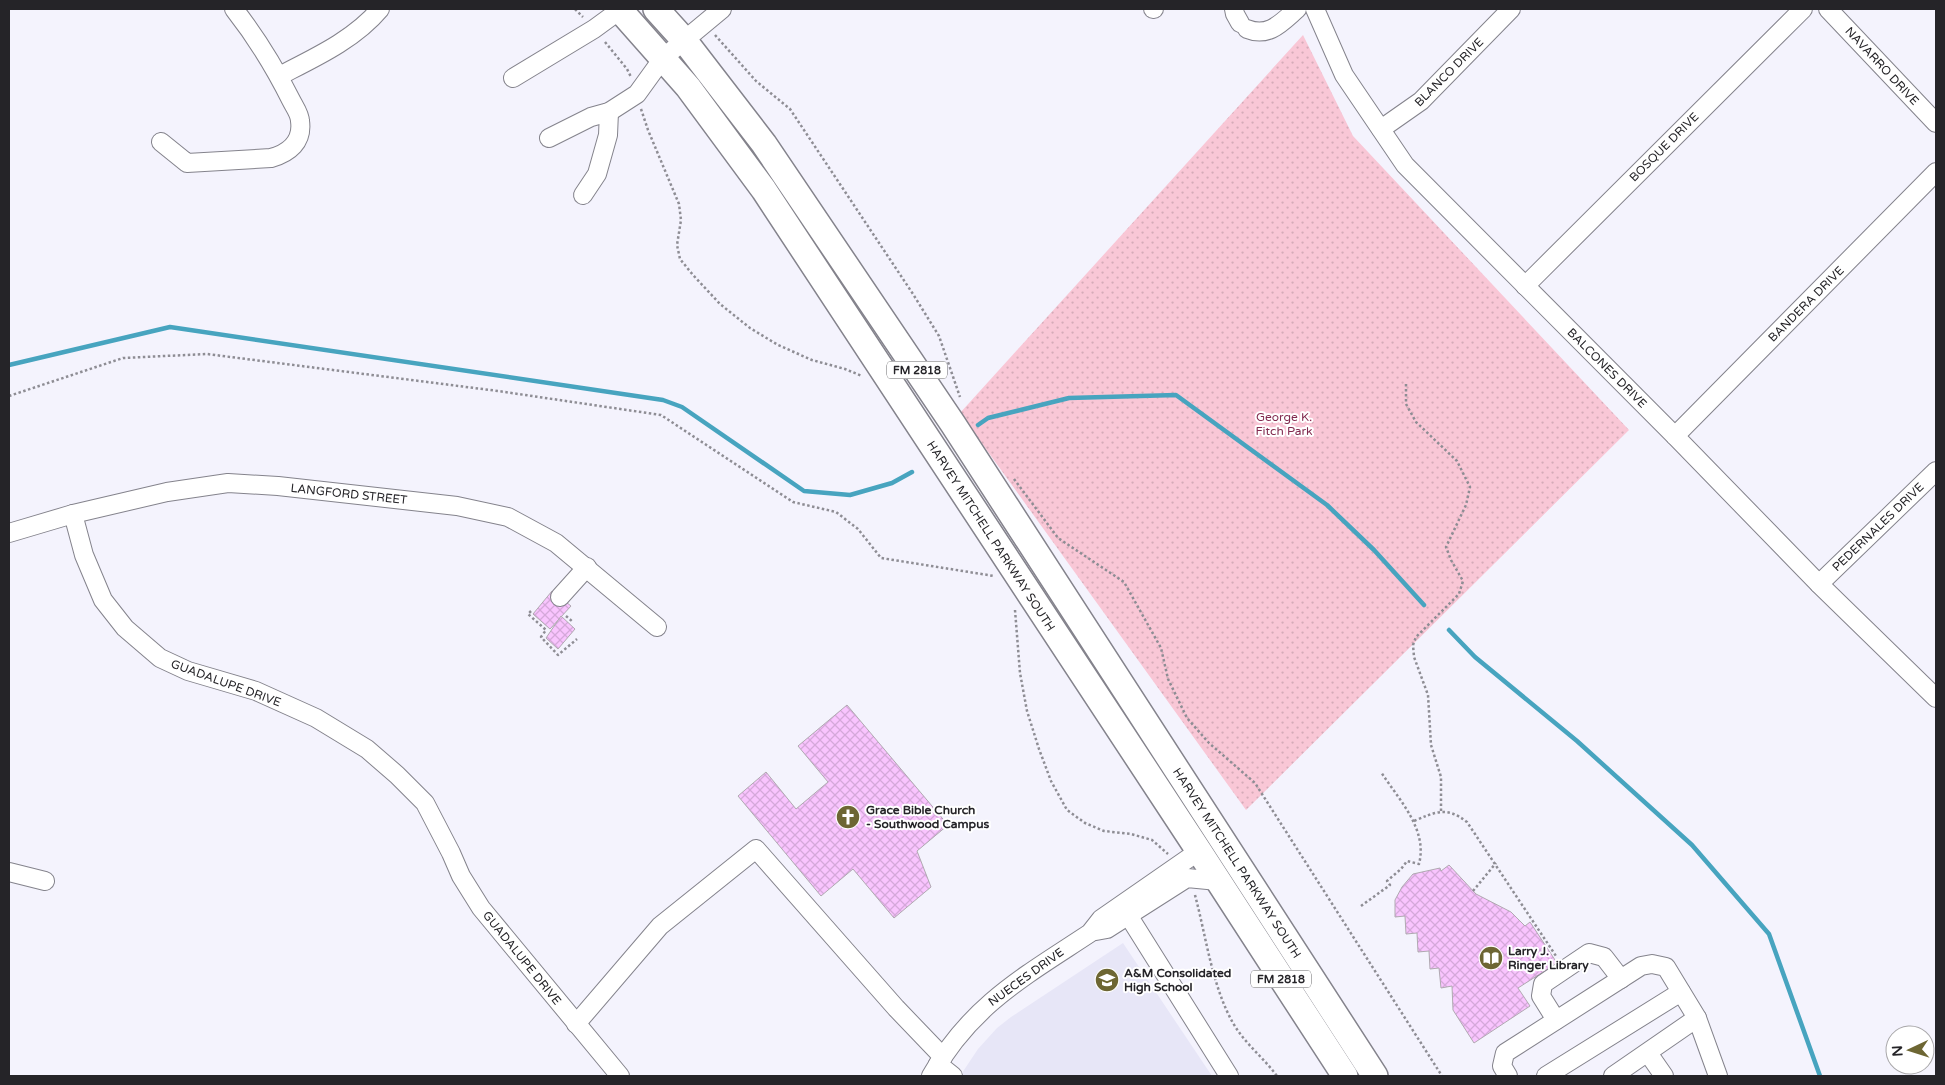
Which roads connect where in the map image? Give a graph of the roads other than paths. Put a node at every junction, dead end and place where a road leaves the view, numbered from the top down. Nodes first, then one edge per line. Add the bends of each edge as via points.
1 (234, 9) edge
2 (620, 9) edge
3 (656, 9) edge
4 (722, 9) edge
5 (1297, 9) edge
6 (1315, 9) edge
7 (1511, 9) edge
8 (1803, 9) edge
9 (1828, 9) edge
10 (373, 12) edge
11 (1240, 20) edge
12 (684, 40) junction
13 (663, 58) junction
14 (279, 76) junction
15 (513, 78) dead end
16 (609, 112) junction
17 (1936, 123) edge
18 (1381, 129) junction
19 (549, 138) dead end
20 (161, 142) dead end
21 (1936, 172) edge
22 (583, 194) dead end
23 (1525, 286) junction
24 (1675, 436) junction
25 (1936, 471) edge
26 (73, 514) junction
27 (9, 533) edge
28 (586, 567) junction
29 (1819, 584) junction
30 (560, 597) dead end
31 (657, 627) dead end
32 (1936, 698) edge
33 (1237, 863) junction
34 (1189, 865) junction
35 (9, 872) edge
36 (45, 881) dead end
37 (1128, 916) junction
38 (1090, 932) junction
39 (1621, 979) junction
40 (1681, 992) junction
41 (1696, 1018) junction
42 (1556, 1020) junction
43 (576, 1024) junction
44 (937, 1066) edge
45 (1656, 1068) edge
46 (620, 1076) edge
47 (953, 1076) edge
48 (1229, 1076) edge
49 (1345, 1076) edge
50 (1375, 1076) edge
51 (1508, 1076) edge
52 (1546, 1076) edge
53 (1613, 1076) edge
54 (1630, 1076) edge
55 (1718, 1076) edge

1 - 14 street
2 - 13 highway, HARVEY MITCHELL PARKWAY SOUTH / FM 2818
2 - 15 street via 594,29
3 - 12 highway, HARVEY MITCHELL PARKWAY SOUTH / FM 2818
4 - 12 street
5 - 11 street via 1274,29 1264,31 1253,31
6 - 18 street, BALCONES DRIVE via 1344,75
7 - 18 street, BLANCO DRIVE via 1421,101
8 - 23 street, BOSQUE DRIVE
9 - 17 street, NAVARRO DRIVE
10 - 14 street via 332,48
12 - 13 street
12 - 33 highway, HARVEY MITCHELL PARKWAY SOUTH / FM 2818 via 764,144 947,416
13 - 16 street via 636,94
13 - 34 highway, HARVEY MITCHELL PARKWAY SOUTH / FM 2818 via 764,190
14 - 20 street via 300,120 300,134 295,145 284,155 187,163
16 - 19 street via 591,117
16 - 22 street via 608,135 597,174
18 - 23 street, BALCONES DRIVE via 1405,165
21 - 24 street, BANDERA DRIVE
23 - 24 street, BALCONES DRIVE
24 - 29 street, BALCONES DRIVE
25 - 29 street, PEDERNALES DRIVE
26 - 27 street, LANGFORD STREET
26 - 28 street, LANGFORD STREET via 210,485 278,486 457,506 508,517 556,543
26 - 43 street, GUADALUPE DRIVE via 84,555 103,600 125,628 160,658 188,671 256,691 316,718 367,749 425,803 480,908
28 - 30 street
28 - 31 street, LANGFORD STREET
29 - 32 street, BALCONES DRIVE
33 - 34 highway via 1213,852
33 - 50 highway, HARVEY MITCHELL PARKWAY SOUTH / FM 2818
34 - 37 street, NUECES DRIVE
34 - 38 street, NUECES DRIVE via 1101,919
34 - 49 highway, HARVEY MITCHELL PARKWAY SOUTH / FM 2818 via 1218,881
35 - 36 street
37 - 38 street, NUECES DRIVE via 1107,929
37 - 48 street
38 - 44 street, NUECES DRIVE via 992,1000 965,1026
39 - 40 street via 1641,966 1666,967
39 - 42 street
39 - 42 street via 1604,957 1589,953 1543,984 1542,996
40 - 41 street
40 - 52 street
41 - 45 street
41 - 55 street
42 - 51 street via 1505,1053 1502,1066
43 - 44 street via 660,926 756,849 896,1008
43 - 46 street, GUADALUPE DRIVE
44 - 47 street
45 - 53 street
45 - 54 street

